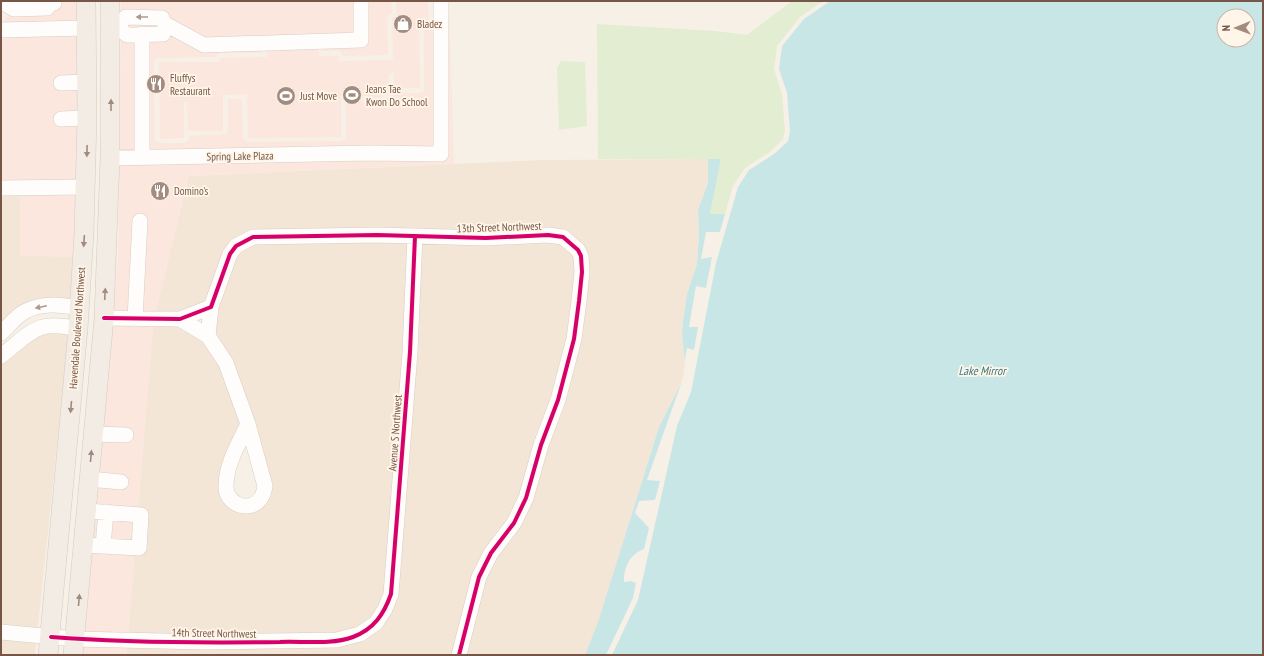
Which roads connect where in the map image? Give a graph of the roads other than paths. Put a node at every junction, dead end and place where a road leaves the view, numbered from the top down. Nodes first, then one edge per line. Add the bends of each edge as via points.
1 (86, 1) edge
2 (110, 1) edge
3 (361, 1) edge
4 (441, 1) edge
5 (51, 2) edge
6 (5, 3) edge
7 (113, 26) junction
8 (166, 27) junction
9 (86, 28) junction
10 (1, 30) edge
11 (142, 34) junction
12 (86, 82) junction
13 (61, 83) dead end
14 (87, 118) junction
15 (61, 119) dead end
16 (142, 157) junction
17 (110, 158) junction
18 (86, 187) junction
19 (1, 188) edge
20 (140, 221) dead end
21 (415, 236) junction
22 (82, 270) junction
23 (210, 307) junction
24 (79, 308) junction
25 (104, 318) junction
26 (135, 318) junction
27 (180, 319) junction
28 (78, 329) junction
29 (1, 333) edge
30 (208, 336) junction
31 (1, 356) edge
32 (98, 388) junction
33 (248, 424) junction
34 (93, 434) junction
35 (126, 435) dead end
36 (90, 479) junction
37 (121, 482) dead end
38 (87, 511) junction
39 (106, 512) junction
40 (84, 545) junction
41 (103, 546) junction
42 (374, 625) joint
43 (1, 632) edge
44 (49, 646) edge
45 (74, 647) edge
46 (459, 655) edge

1 - 9 main road, Havendale Boulevard Northwest
2 - 7 main road
3 - 8 street via 361,40 204,45 169,26
4 - 16 street, Spring Lake Plaza via 441,154
5 - 6 street via 47,8 14,9
8 -> 7 street via 162,18 126,17
7 - 9 main road
7 - 11 street via 127,34
17 -> 7 main road
8 - 11 street via 162,34
9 - 10 street
9 - 12 main road, Havendale Boulevard Northwest
11 - 16 street
12 - 13 street
12 - 14 main road, Havendale Boulevard Northwest
14 - 15 street
14 -> 18 main road, Havendale Boulevard Northwest
16 - 17 street, Spring Lake Plaza
25 -> 17 main road
18 - 19 street
18 -> 22 main road, Havendale Boulevard Northwest
20 - 26 street
21 - 23 street, 13th Street Northwest via 253,237 236,246 230,254
21 - 42 street, Avenue S Northwest via 411,345 392,594
21 - 46 street, 13th Street Northwest via 563,237 576,247 582,264 574,339 558,400 541,445 526,498 514,523 491,553 479,577
22 - 24 main road, Havendale Boulevard Northwest
22 - 25 main road via 95,310
23 - 27 street
23 - 30 street, 13th Street Northwest
24 - 28 main road, Havendale Boulevard Northwest
24 -> 29 street via 58,304 41,306 24,312
24 - 32 main road via 91,329
25 - 26 street
25 - 32 main road
26 - 27 street
27 - 30 street
28 - 31 street via 43,325 20,339
28 -> 44 main road, Havendale Boulevard Northwest
30 - 33 street via 226,363
32 - 34 main road
33 - 33 street via 265,486 264,495 255,504 238,505 232,500 226,487 229,467
34 - 35 street
36 -> 34 main road
36 - 37 street
36 - 38 main road
38 - 39 street
38 - 40 main road
39 - 41 street
39 - 41 street via 141,515 139,548
40 - 41 street
45 -> 40 main road
42 - 45 street, 14th Street Northwest via 360,634 337,640
43 - 44 street, 14th Street Northwest
44 - 45 street, 14th Street Northwest

